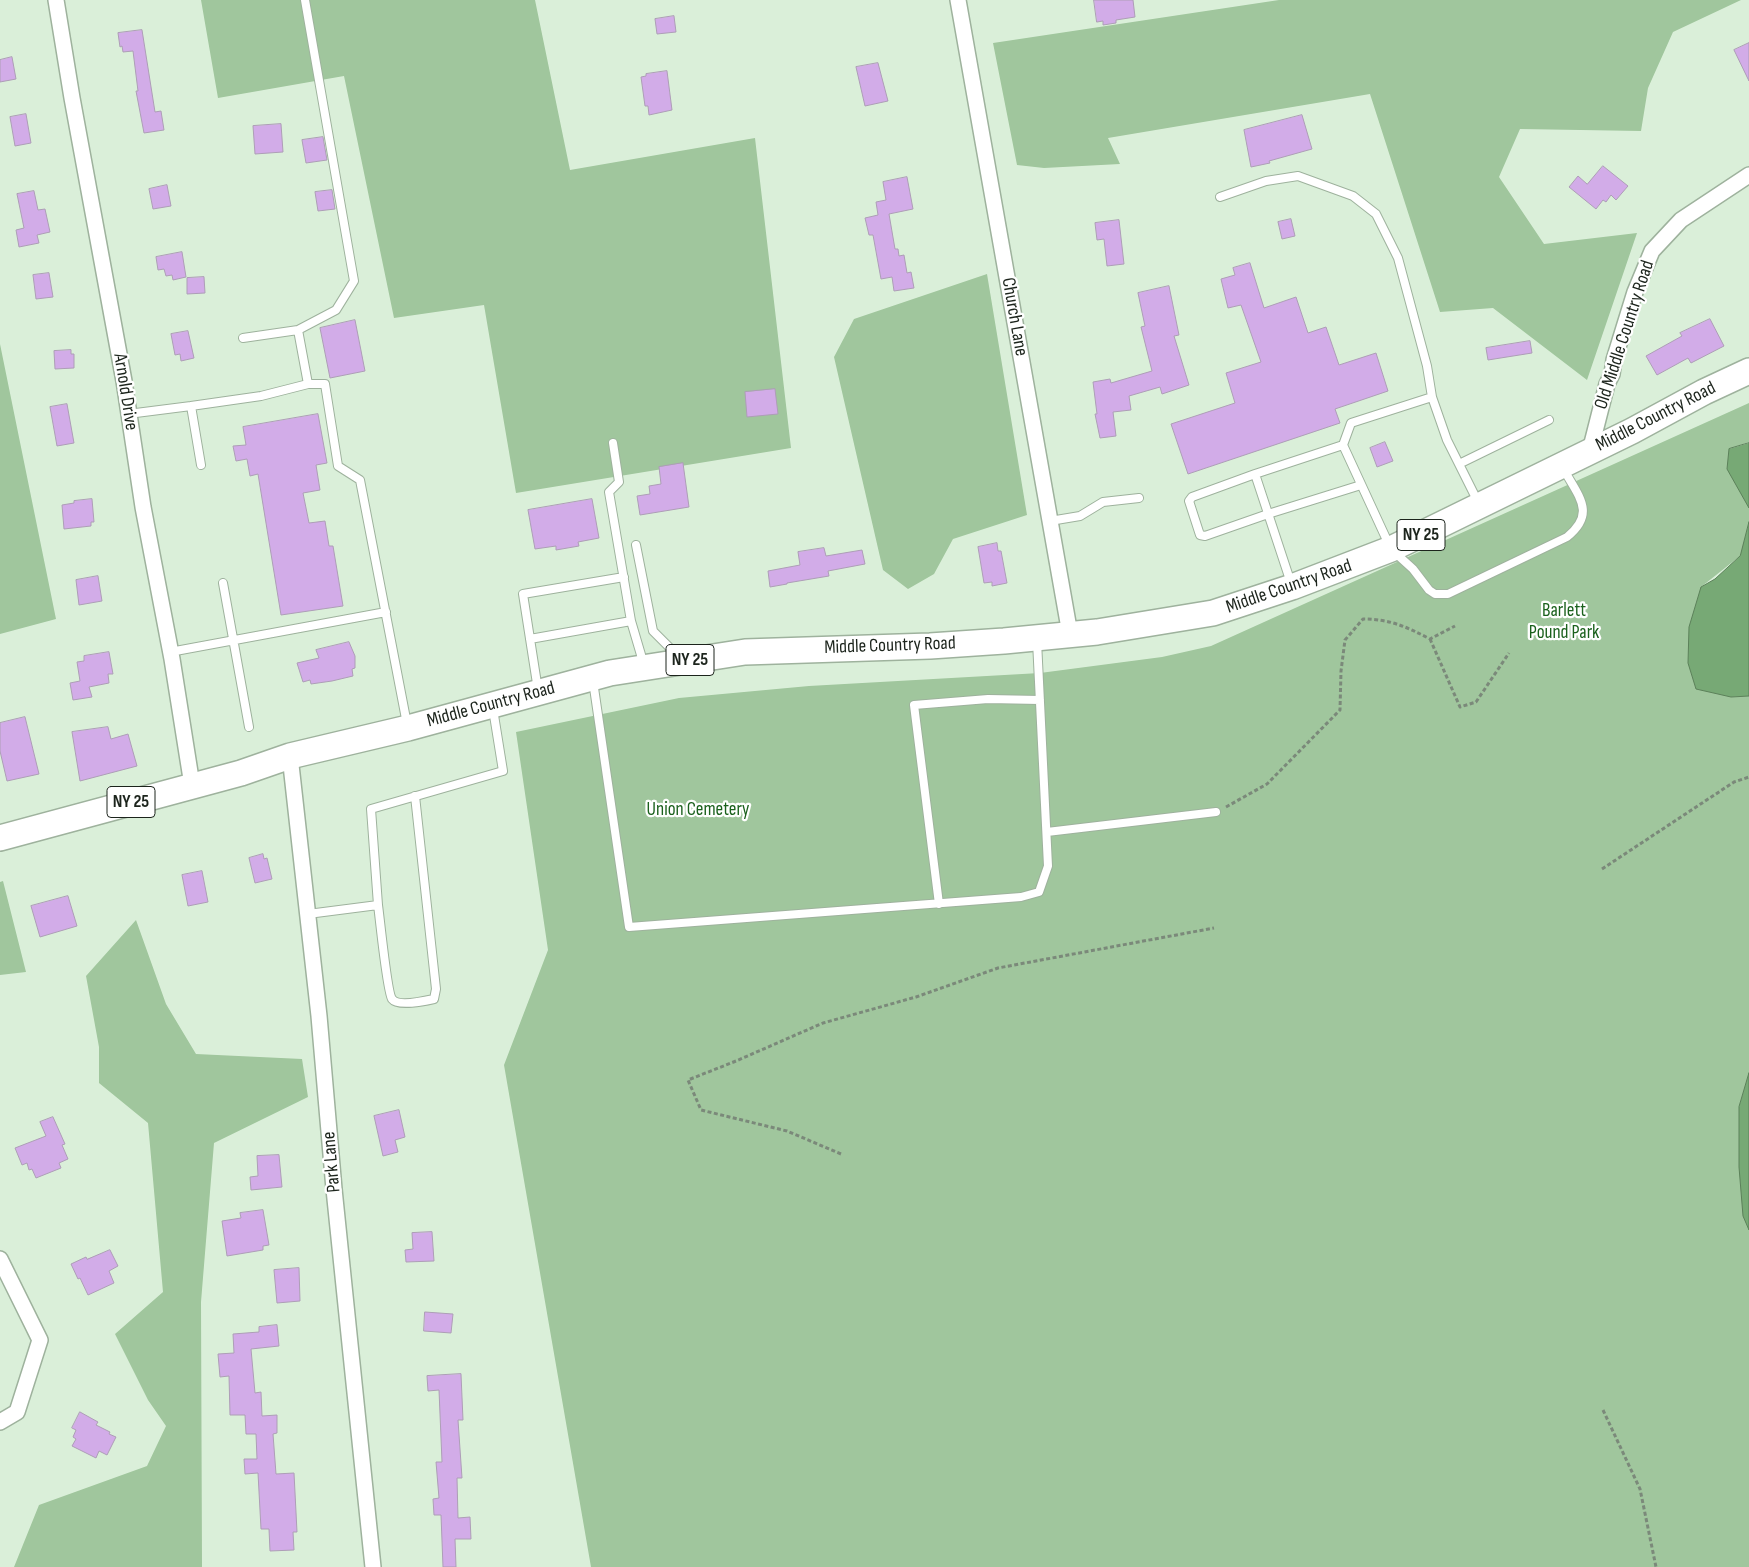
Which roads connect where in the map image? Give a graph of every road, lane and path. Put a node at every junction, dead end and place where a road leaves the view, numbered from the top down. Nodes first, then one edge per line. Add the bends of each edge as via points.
1 (56, 0) edge
2 (305, 0) edge
3 (958, 0) edge
4 (1749, 175) edge
5 (1220, 197) dead end
6 (298, 330) junction
7 (243, 338) dead end
8 (1749, 371) edge
9 (308, 384) junction
10 (1432, 397) junction
11 (191, 406) junction
12 (128, 414) junction
13 (1549, 420) dead end
14 (613, 443) dead end
15 (1343, 444) junction
16 (1590, 451) junction
17 (1459, 464) junction
18 (201, 465) dead end
19 (1561, 465) junction
20 (1255, 474) junction
21 (1361, 485) junction
22 (1138, 498) dead end
23 (1480, 506) junction
24 (1268, 514) junction
25 (1050, 521) junction
26 (636, 545) dead end
27 (1391, 549) junction
28 (624, 577) junction
29 (223, 583) dead end
30 (1292, 588) junction
31 (386, 612) junction
32 (631, 621) junction
33 (1455, 626) dead end
34 (1070, 634) junction
35 (1036, 637) junction
36 (530, 639) junction
37 (1430, 639) junction
38 (234, 640) junction
39 (170, 652) junction
40 (1509, 653) dead end
41 (682, 661) junction
42 (645, 667) junction
43 (593, 678) junction
44 (539, 692) junction
45 (1040, 700) junction
46 (492, 705) junction
47 (249, 726) dead end
48 (408, 728) junction
49 (290, 756) junction
50 (1749, 777) edge
51 (192, 785) junction
52 (415, 796) junction
53 (1216, 812) joint
54 (1047, 832) junction
55 (0, 838) edge
56 (1602, 869) dead end
57 (939, 904) junction
58 (378, 905) junction
59 (308, 914) junction
60 (1214, 928) dead end
61 (841, 1154) dead end
62 (0, 1259) edge
63 (1603, 1410) dead end
64 (0, 1422) edge
65 (373, 1567) edge
66 (1656, 1567) edge

1 - 12 street, Arnold Drive
2 - 6 lane via 354,281 336,310
3 - 25 street, Church Lane
4 - 16 street, Old Middle Country Road via 1681,220 1652,251 1635,292
5 - 10 lane via 1266,181 1298,176 1353,196 1376,214 1398,258 1427,366
6 - 7 lane
6 - 9 lane
8 - 16 main road, Middle Country Road / NY 25
9 - 11 lane via 261,396
9 - 31 lane via 325,384 338,466 360,480
10 - 15 lane via 1351,423
10 - 17 lane
11 - 12 lane
11 - 18 lane
12 - 39 street, Arnold Drive
13 - 17 lane
14 - 28 lane via 620,482 609,492
15 - 20 lane
15 - 21 lane
16 - 19 main road, Middle Country Road / NY 25
17 - 23 lane
19 - 23 main road, Middle Country Road / NY 25
19 - 27 lane via 1578,495 1584,514 1575,531 1567,537 1441,595 1429,590 1413,569
20 - 24 lane
20 - 24 lane via 1192,497 1189,501 1200,535
21 - 24 lane
21 - 27 lane
22 - 25 lane via 1103,502 1080,516
23 - 27 main road, Middle Country Road / NY 25
24 - 30 lane
25 - 34 street, Church Lane
26 - 41 lane via 653,631
27 - 30 main road, Middle Country Road / NY 25
28 - 32 lane
28 - 36 lane via 523,594
29 - 38 lane
30 - 34 main road, Middle Country Road / NY 25 via 1213,613
31 - 38 lane
31 - 48 lane
32 - 36 lane
32 - 42 lane
33 - 37 path
34 - 35 main road, Middle Country Road / NY 25
35 - 41 main road, Middle Country Road / NY 25 via 930,646 745,652
35 - 45 lane
36 - 44 lane
37 - 40 path via 1460,707 1476,702
37 - 53 path via 1382,619 1363,619 1345,640 1340,710 1267,784
38 - 39 lane
38 - 47 lane
39 - 51 street, Arnold Drive
41 - 42 main road, Middle Country Road / NY 25
42 - 43 main road, Middle Country Road / NY 25
43 - 44 main road, Middle Country Road / NY 25
43 - 57 lane via 629,927
44 - 46 main road, Middle Country Road / NY 25
45 - 54 lane
45 - 57 lane via 988,699 914,705
46 - 48 main road, Middle Country Road / NY 25
46 - 52 lane via 503,771
48 - 49 main road, Middle Country Road / NY 25
49 - 51 main road, Middle Country Road / NY 25
49 - 59 street, Park Lane
50 - 56 path via 1734,782
51 - 55 main road, Middle Country Road / NY 25
52 - 58 lane via 370,808
52 - 58 lane via 436,989 434,999 403,1003 392,998
53 - 54 lane
54 - 57 lane via 1048,866 1039,892 1021,898
58 - 59 lane
59 - 65 street, Park Lane
60 - 61 path via 998,968 916,997 823,1023 688,1080 701,1110 787,1131
62 - 64 street via 40,1340 18,1412
63 - 66 path via 1640,1489

